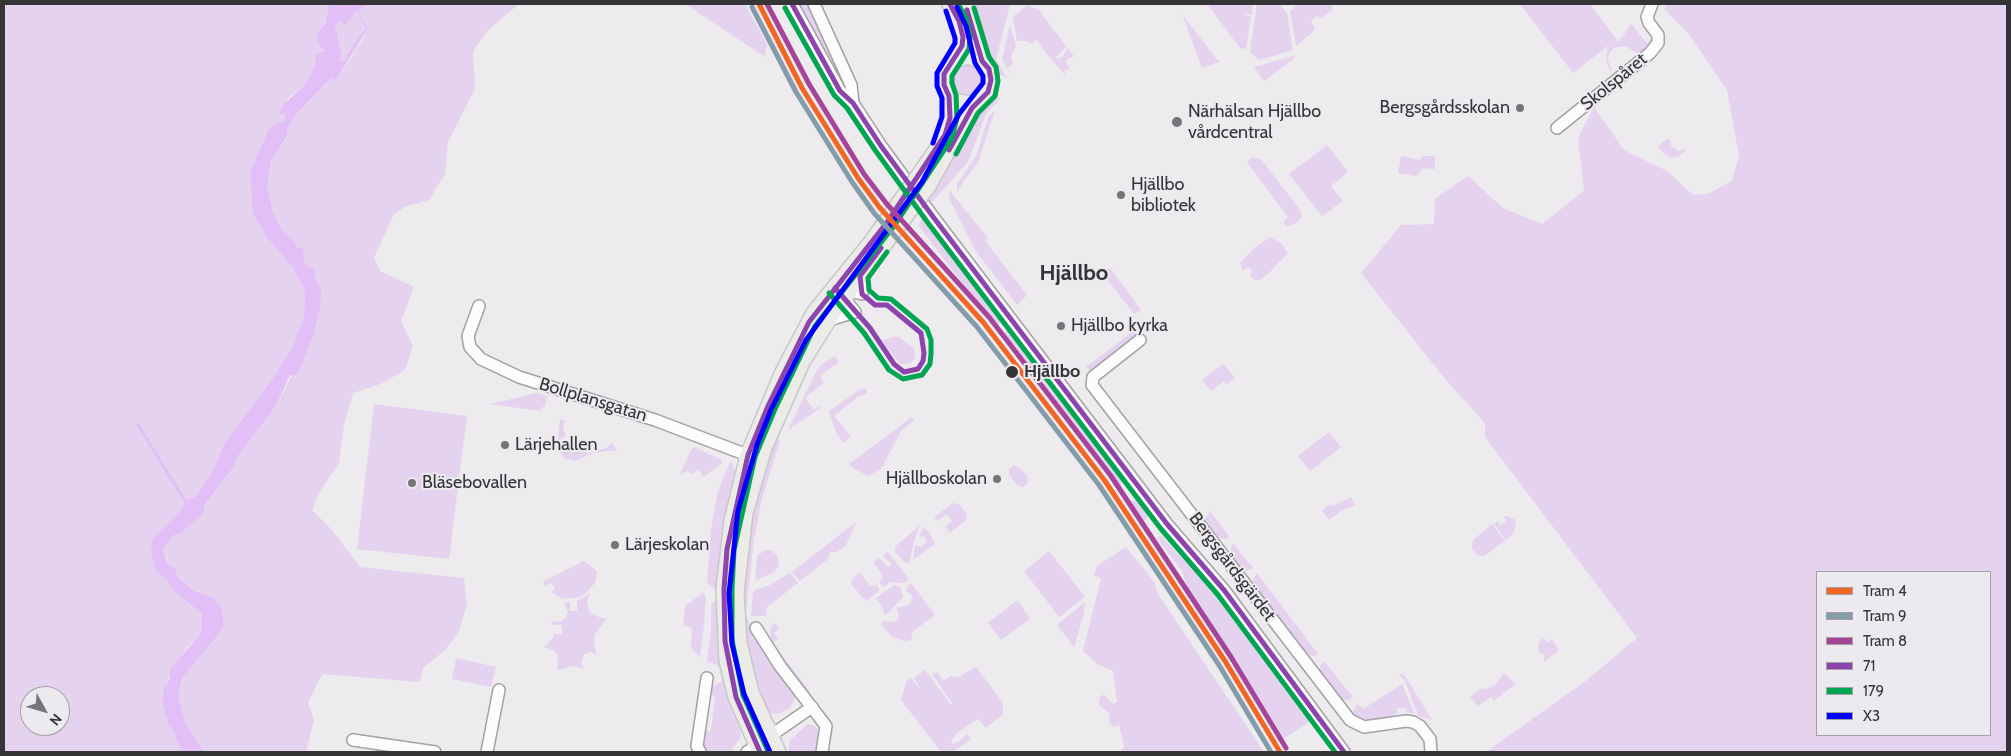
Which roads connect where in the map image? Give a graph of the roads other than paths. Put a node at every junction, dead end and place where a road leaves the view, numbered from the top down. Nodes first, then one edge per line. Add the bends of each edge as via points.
1 (792, 4) edge
2 (814, 4) edge
3 (819, 4) edge
4 (950, 4) edge
5 (964, 4) edge
6 (1652, 4) edge
7 (821, 16) junction
8 (954, 60) junction
9 (982, 60) junction
10 (950, 96) junction
11 (980, 100) junction
12 (854, 103) junction
13 (1557, 128) dead end
14 (922, 182) junction
15 (872, 251) junction
16 (848, 293) junction
17 (479, 306) dead end
18 (829, 320) junction
19 (1140, 340) dead end
20 (755, 458) junction
21 (756, 628) dead end
22 (707, 678) dead end
23 (499, 690) dead end
24 (812, 707) junction
25 (770, 736) junction
26 (353, 740) dead end
27 (382, 748) edge
28 (754, 750) edge
29 (435, 752) edge
30 (487, 752) edge
31 (700, 752) edge
32 (778, 752) edge
33 (822, 752) edge
34 (1344, 752) edge
35 (1431, 752) edge

1 - 12 street via 840,91
2 - 7 street
3 - 7 street
4 - 8 main road via 960,21 963,37
5 - 9 main road
6 - 13 street, Skolspåret via 1647,17 1658,35 1658,44
7 - 12 street via 851,85
8 - 9 main road via 968,56
8 - 10 main road via 946,68 943,80
9 - 11 main road via 989,69 991,80 988,92
10 - 11 main road via 964,104
10 - 14 main road via 950,118 945,135
11 - 14 main road
12 - 34 street via 934,218 1167,524 1248,620
14 - 15 main road, bridge
15 - 16 main road
15 - 16 main road
16 - 18 main road
16 - 18 street via 855,312
16 - 20 main road via 814,314 799,340 768,406
17 - 20 street, Bollplansgatan via 468,336 470,347 482,359 519,377 655,420
18 - 20 main road via 797,371
19 - 35 street, Bergsgårdsgärdet via 1092,378 1092,385 1350,720 1364,727 1413,722 1430,739
20 - 25 main road via 736,593 739,643 746,674
20 - 28 main road via 727,549 724,589 725,641 736,697
21 - 24 street
22 - 31 street via 697,746
23 - 30 street
24 - 25 street
24 - 33 street via 826,726
25 - 28 street
25 - 32 main road
26 - 27 street
27 - 29 street

